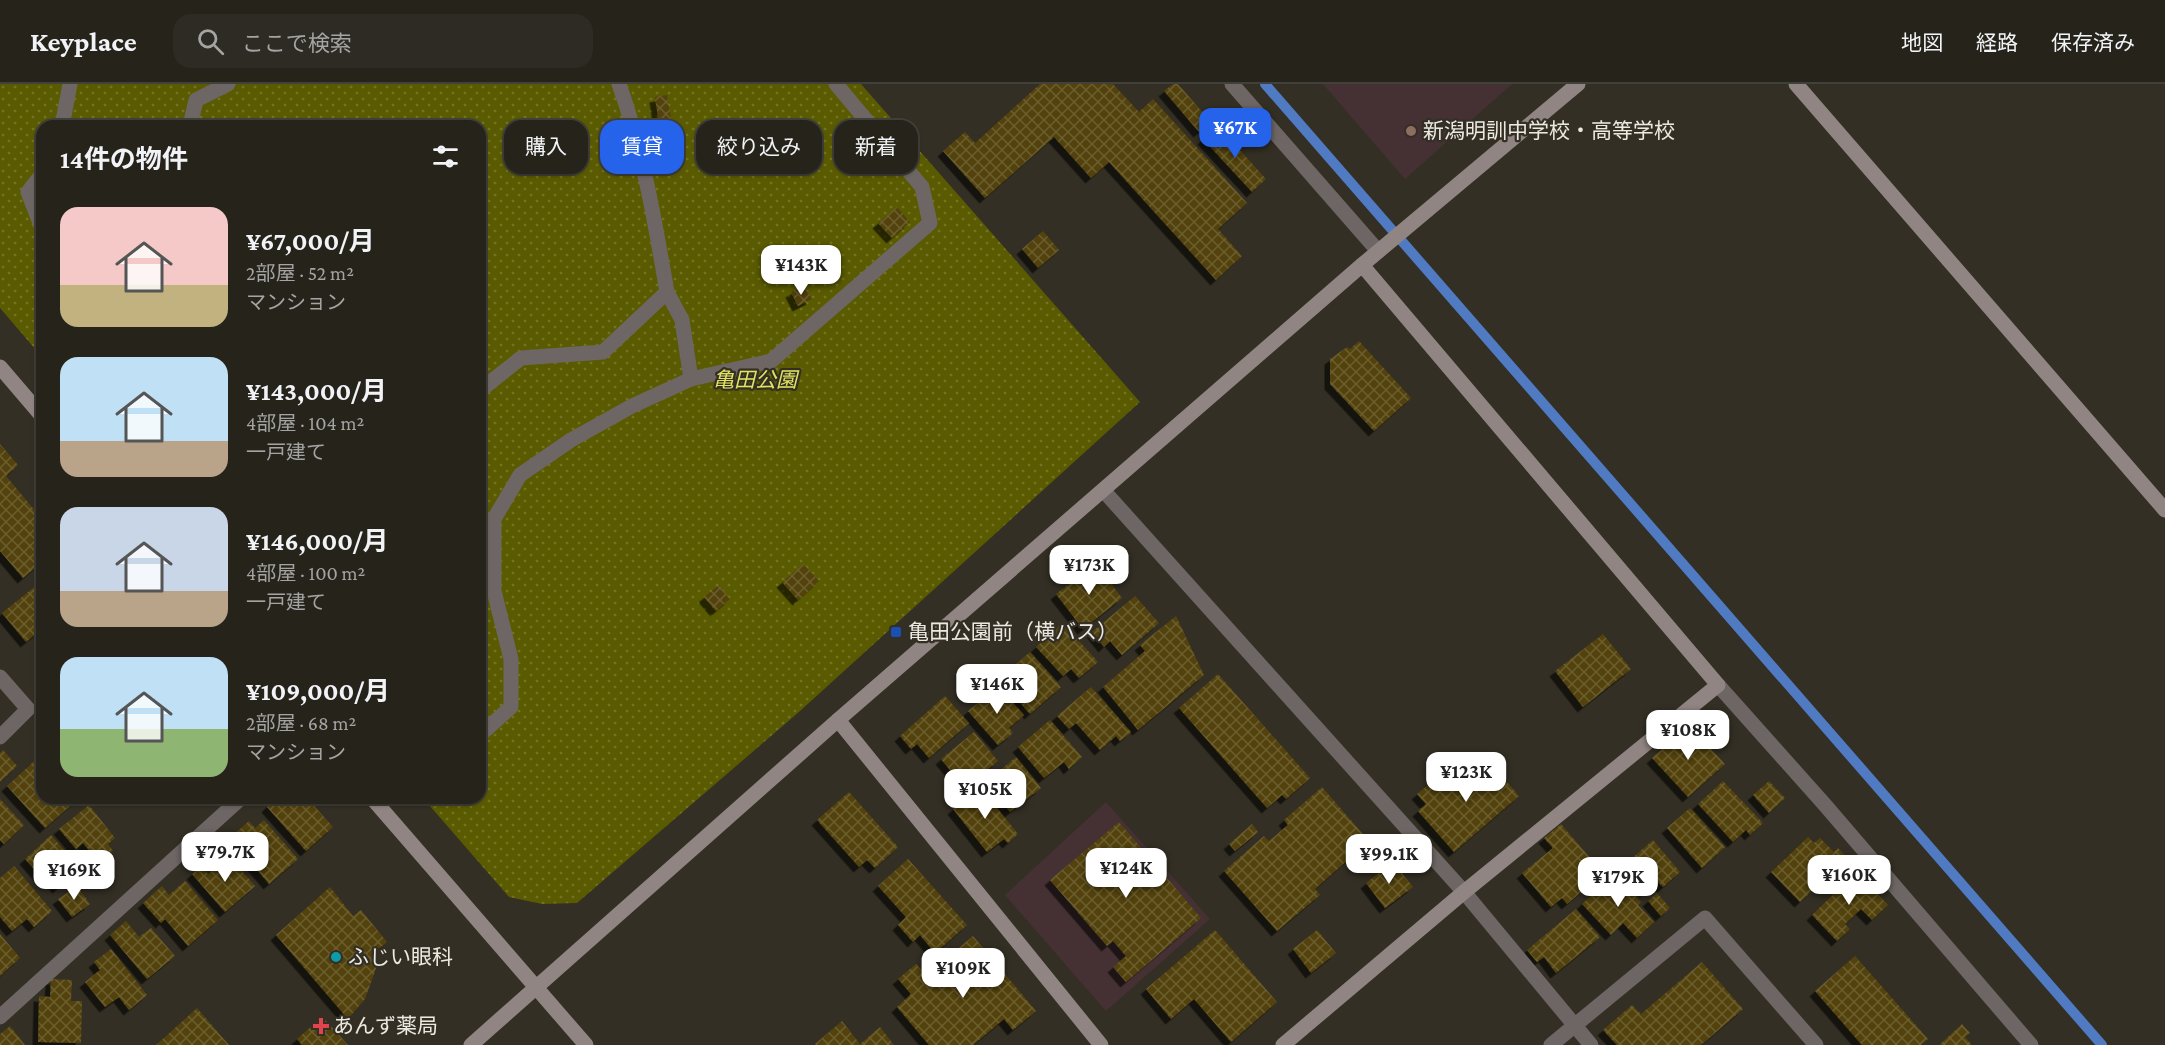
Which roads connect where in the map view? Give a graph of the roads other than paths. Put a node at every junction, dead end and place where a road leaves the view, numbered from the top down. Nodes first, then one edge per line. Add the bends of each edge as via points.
1 (70, 84) edge
2 (228, 84) edge
3 (619, 84) edge
4 (836, 84) edge
5 (1232, 84) edge
6 (1578, 84) edge
7 (1796, 84) edge
8 (63, 120) edge
9 (191, 120) edge
10 (36, 182) edge
11 (36, 213) edge
12 (1378, 251) junction
13 (1362, 265) junction
14 (667, 292) junction
15 (1, 372) edge
16 (691, 379) junction
17 (486, 386) edge
18 (36, 410) edge
19 (1103, 490) junction
20 (2165, 510) edge
21 (0, 676) edge
22 (1718, 685) junction
23 (838, 720) junction
24 (486, 730) edge
25 (0, 737) edge
26 (234, 804) edge
27 (377, 804) edge
28 (1464, 892) junction
29 (537, 989) junction
30 (0, 1017) edge
31 (1574, 1025) junction
32 (471, 1045) edge
33 (586, 1045) edge
34 (1101, 1045) edge
35 (1283, 1045) edge
36 (1551, 1045) edge
37 (1591, 1045) edge
38 (1816, 1045) edge
39 (2031, 1045) edge

1 - 8 street
2 - 9 street via 196,100
3 - 14 street via 642,163
4 - 16 street via 922,187 930,223 771,361
5 - 12 street
6 - 12 street
7 - 20 street
10 - 11 street via 28,192
12 - 13 street
13 - 19 street
13 - 22 street
14 - 16 street via 682,320
14 - 17 street via 603,352 521,358
15 - 18 street
16 - 24 street via 571,440 520,475 494,519 494,591 511,659 511,707
19 - 23 street
19 - 28 street
21 - 25 street via 28,710
22 - 28 street
22 - 39 street
23 - 29 street
23 - 34 street
26 - 30 street
27 - 29 street
28 - 31 street
28 - 35 street
29 - 32 street
29 - 33 street
31 - 36 street
31 - 37 street
31 - 38 street via 1705,918

